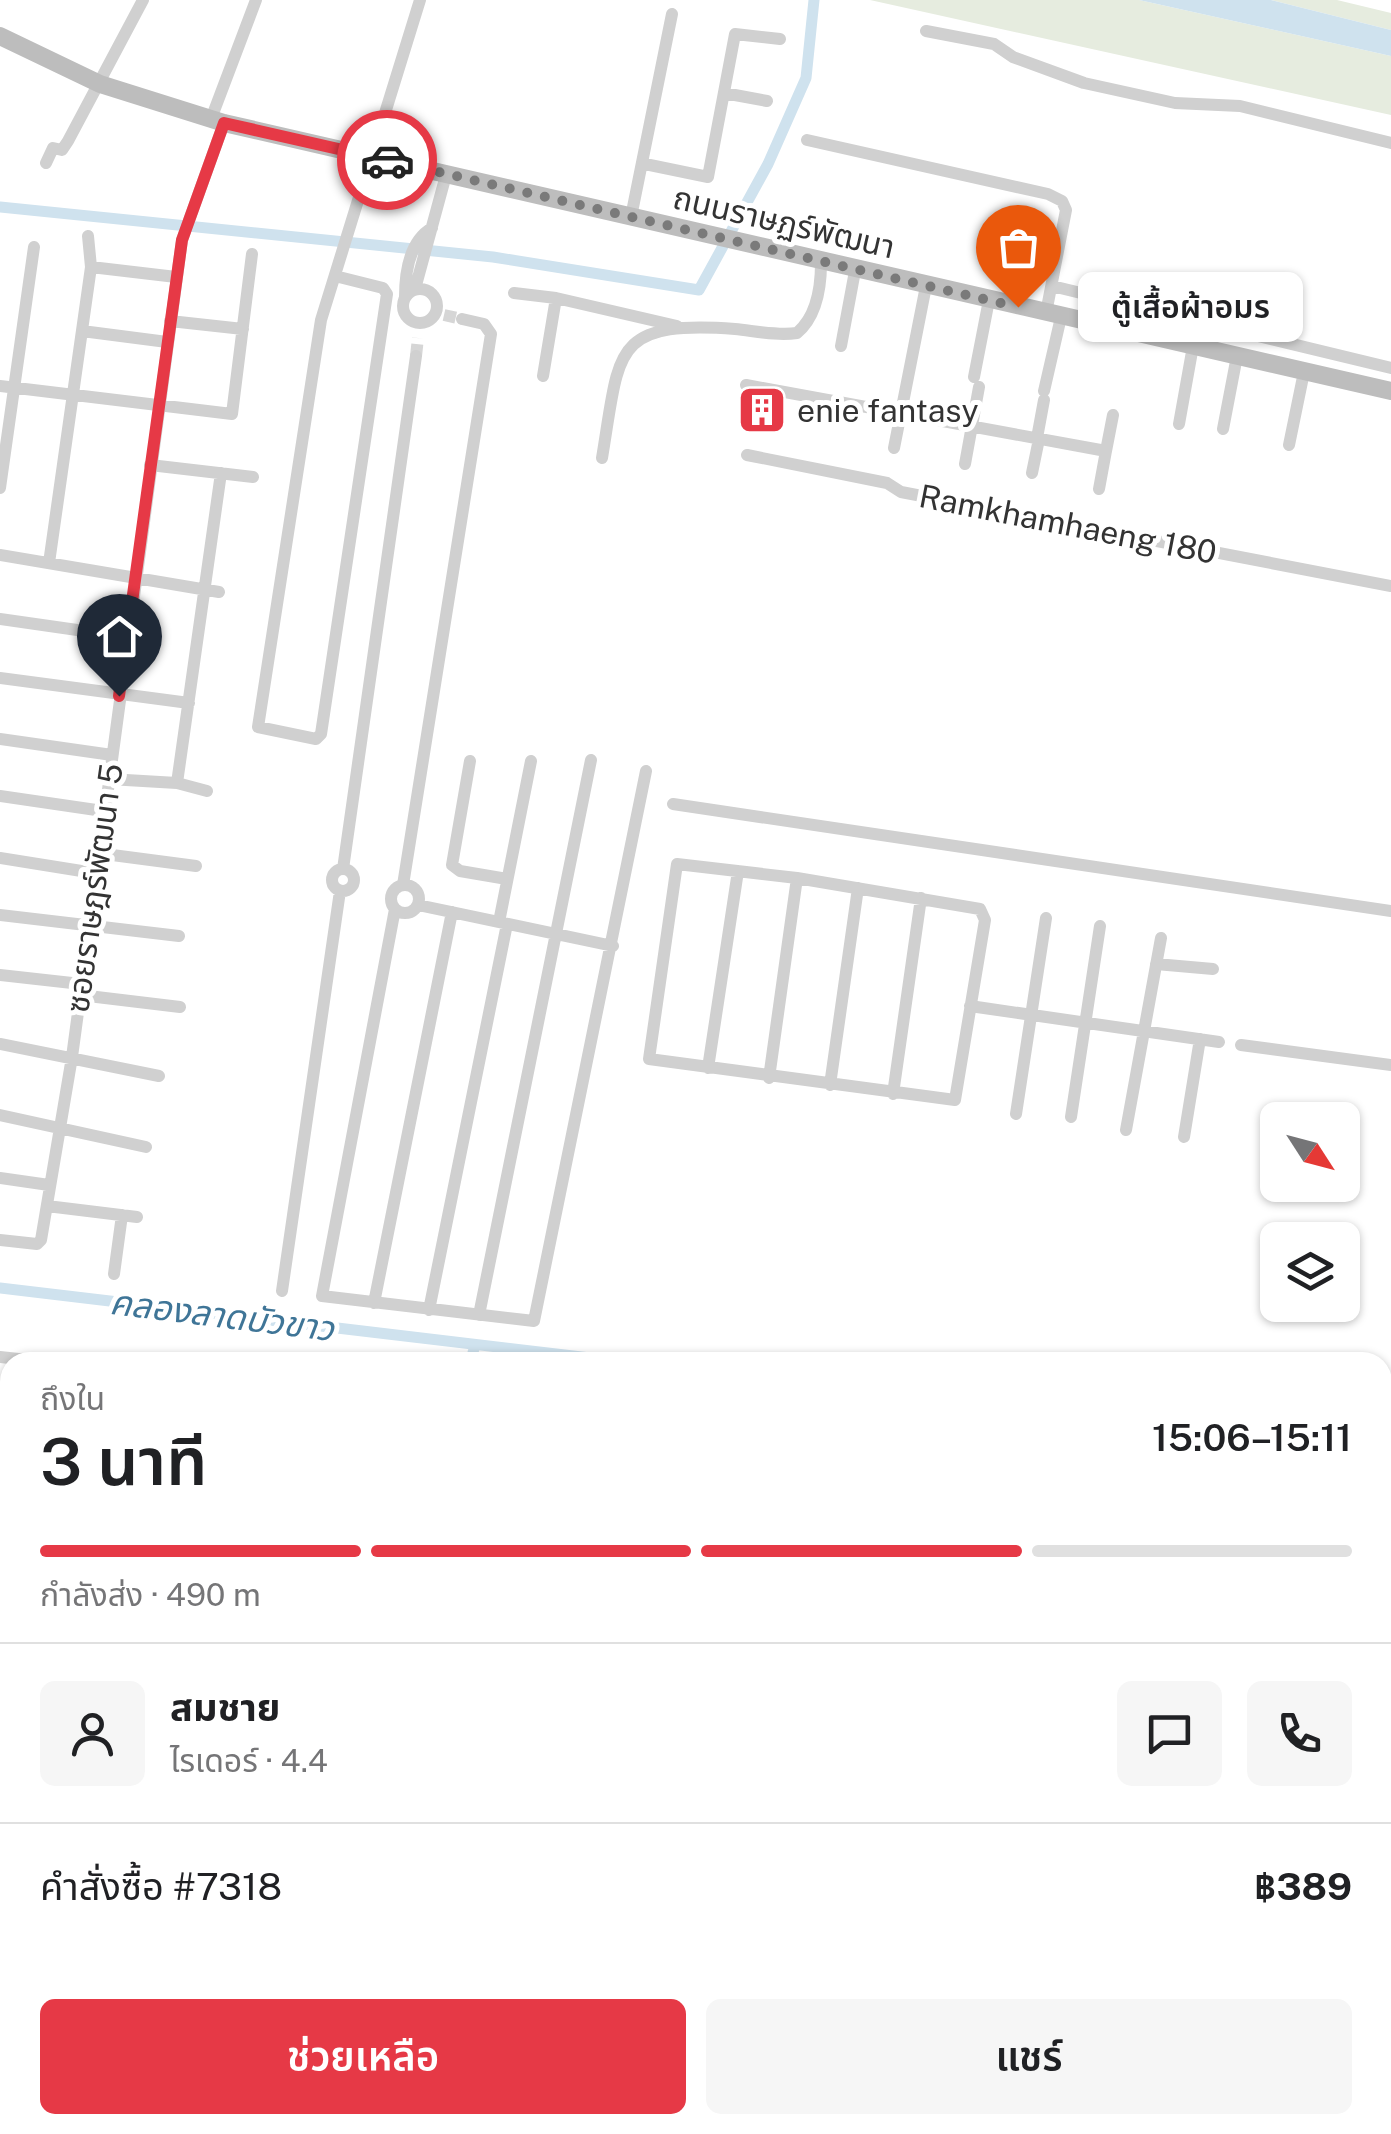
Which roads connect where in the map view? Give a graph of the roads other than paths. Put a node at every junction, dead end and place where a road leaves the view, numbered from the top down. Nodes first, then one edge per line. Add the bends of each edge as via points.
1 (143, 0) edge
2 (420, 0) edge
3 (251, 2) edge
4 (672, 14) dead end
5 (926, 31) dead end
6 (0, 36) edge
7 (780, 38) dead end
8 (100, 84) junction
9 (724, 94) junction
10 (766, 101) dead end
11 (218, 121) junction
12 (806, 140) dead end
13 (1391, 143) edge
14 (373, 157) junction
15 (46, 163) dead end
16 (645, 164) junction
17 (446, 175) junction
18 (631, 217) junction
19 (88, 236) dead end
20 (34, 247) dead end
21 (252, 254) dead end
22 (820, 263) junction
23 (91, 267) junction
24 (855, 270) junction
25 (335, 276) junction
26 (176, 277) junction
27 (926, 286) junction
28 (1052, 286) junction
29 (410, 293) junction
30 (514, 293) dead end
31 (556, 298) junction
32 (989, 300) junction
33 (1054, 315) junction
34 (462, 319) tunnel mouth
35 (170, 321) junction
36 (680, 327) junction
37 (243, 329) junction
38 (82, 331) junction
39 (167, 342) junction
40 (842, 346) dead end
41 (1193, 346) junction
42 (416, 356) tunnel mouth
43 (1236, 356) junction
44 (1391, 368) edge
45 (1304, 372) junction
46 (543, 376) dead end
47 (746, 384) dead end
48 (0, 386) edge
49 (16, 388) junction
50 (1391, 391) edge
51 (72, 396) junction
52 (157, 407) junction
53 (901, 412) junction
54 (1114, 414) dead end
55 (972, 424) junction
56 (1179, 424) dead end
57 (1223, 429) dead end
58 (1038, 438) junction
59 (1289, 445) dead end
60 (894, 448) dead end
61 (1106, 451) junction
62 (747, 454) dead end
63 (602, 458) dead end
64 (964, 464) dead end
65 (150, 465) junction
66 (220, 473) junction
67 (1032, 474) dead end
68 (253, 476) dead end
69 (0, 488) edge
70 (1099, 489) dead end
71 (0, 555) edge
72 (49, 563) junction
73 (135, 580) junction
74 (1391, 586) edge
75 (212, 591) junction
76 (0, 618) edge
77 (126, 637) junction
78 (0, 678) edge
79 (119, 696) junction
80 (190, 703) junction
81 (0, 739) edge
82 (112, 755) junction
83 (591, 760) dead end
84 (531, 761) dead end
85 (470, 762) dead end
86 (646, 770) dead end
87 (108, 778) junction
88 (177, 783) junction
89 (207, 791) dead end
90 (0, 796) edge
91 (674, 804) dead end
92 (102, 812) junction
93 (97, 854) junction
94 (0, 858) edge
95 (196, 866) dead end
96 (94, 872) junction
97 (738, 872) junction
98 (797, 878) junction
99 (507, 879) junction
100 (403, 885) junction
101 (858, 888) junction
102 (921, 898) junction
103 (418, 905) junction
104 (395, 909) junction
105 (1391, 911) edge
106 (452, 912) junction
107 (0, 915) edge
108 (1046, 918) dead end
109 (503, 923) junction
110 (1100, 926) dead end
111 (88, 928) junction
112 (559, 935) junction
113 (179, 936) dead end
114 (1161, 938) dead end
115 (613, 946) junction
116 (1156, 964) junction
117 (1213, 969) dead end
118 (0, 975) edge
119 (80, 990) junction
120 (180, 1006) dead end
121 (970, 1006) junction
122 (1031, 1016) junction
123 (1085, 1021) junction
124 (1143, 1031) junction
125 (1200, 1039) junction
126 (1219, 1042) dead end
127 (0, 1044) edge
128 (1241, 1045) dead end
129 (72, 1057) junction
130 (1391, 1065) edge
131 (708, 1068) junction
132 (160, 1076) dead end
133 (769, 1078) junction
134 (830, 1085) junction
135 (894, 1094) junction
136 (1016, 1114) dead end
137 (0, 1115) edge
138 (1071, 1117) dead end
139 (61, 1126) junction
140 (1126, 1130) dead end
141 (1184, 1137) dead end
142 (146, 1147) dead end
143 (0, 1178) edge
144 (50, 1185) junction
145 (47, 1206) junction
146 (122, 1215) junction
147 (137, 1217) dead end
148 (0, 1240) edge
149 (114, 1274) dead end
150 (282, 1291) dead end
151 (374, 1304) junction
152 (430, 1310) junction
153 (479, 1315) junction

1 - 8 street
2 - 14 street
3 - 11 street, ซอยราษฎร์พัฒนา 5
4 - 16 street
5 - 13 street via 994,44 1084,83 1175,103 1240,106
6 - 8 street, ถนนราษฏร์พัฒนา
7 - 9 street via 736,32
8 - 11 street, ถนนราษฏร์พัฒนา
8 - 15 street via 64,149 53,148
9 - 10 street
9 - 16 street via 708,176
11 - 14 street, ถนนราษฏร์พัฒนา
11 - 26 street, ซอยราษฎร์พัฒนา 5
12 - 28 street via 1062,202
14 - 17 street, ถนนราษฏร์พัฒนา
14 - 25 street
16 - 18 street
17 - 18 street, ถนนราษฏร์พัฒนา
17 - 29 street
18 - 22 street, ถนนราษฏร์พัฒนา
19 - 23 street
20 - 49 street
21 - 37 street
22 - 24 street, ถนนราษฏร์พัฒนา
22 - 36 street via 810,318 797,333
23 - 26 street
23 - 38 street
24 - 27 street, ถนนราษฏร์พัฒนา
24 - 40 street
25 - 25 street via 321,320 258,727 316,740 387,294
26 - 35 street, ซอยราษฎร์พัฒนา 5
27 - 32 street, ถนนราษฏร์พัฒนา
27 - 53 street
28 - 33 street
28 - 44 street
29 - 29 street via 402,309 419,331 440,314 428,290
30 - 31 street
31 - 36 street
31 - 46 street
32 - 33 street, ถนนราษฏร์พัฒนา
32 - 55 street
33 - 41 street, ถนนราษฏร์พัฒนา
33 - 58 street
34 - 100 street via 484,324 490,334
35 - 37 street
35 - 39 street, ซอยราษฎร์พัฒนา 5
36 - 63 street via 640,336 617,365
37 - 52 street via 232,414
38 - 39 street
38 - 51 street
39 - 52 street, ซอยราษฎร์พัฒนา 5
41 - 43 street, ถนนราษฏร์พัฒนา
41 - 56 street
42 - 150 street via 344,869 354,884 340,891
43 - 45 street, ถนนราษฏร์พัฒนา
43 - 57 street
45 - 50 street, ถนนราษฏร์พัฒนา
45 - 59 street
47 - 53 street
48 - 49 street
49 - 51 street
49 - 69 street
51 - 52 street
51 - 72 street
52 - 65 street, ซอยราษฎร์พัฒนา 5
53 - 55 street
53 - 60 street
54 - 61 street
55 - 58 street
55 - 64 street
58 - 61 street
58 - 67 street
61 - 70 street
62 - 74 street, Ramkhamhaeng 180 via 900,492
65 - 66 street
65 - 73 street, ซอยราษฎร์พัฒนา 5
66 - 68 street
66 - 75 street
71 - 72 street
72 - 73 street
73 - 75 street
73 - 77 street, ซอยราษฎร์พัฒนา 5
75 - 80 street
76 - 77 street
77 - 79 street, ซอยราษฎร์พัฒนา 5
78 - 79 street
79 - 80 street
79 - 82 street, ซอยราษฎร์พัฒนา 5
80 - 88 street
81 - 82 street
82 - 87 street, ซอยราษฎร์พัฒนา 5
83 - 112 street
84 - 99 street
85 - 99 street via 452,865
86 - 115 street
87 - 88 street
87 - 92 street, ซอยราษฎร์พัฒนา 5
88 - 89 street
90 - 92 street
91 - 105 street
92 - 93 street, ซอยราษฎร์พัฒนา 5
93 - 95 street
93 - 96 street, ซอยราษฎร์พัฒนา 5
94 - 96 street
96 - 111 street, ซอยราษฎร์พัฒนา 5
97 - 98 street
97 - 131 street
97 - 131 street via 676,864 649,1059
98 - 101 street
98 - 133 street
99 - 109 street
100 - 103 street via 416,891
100 - 104 street via 392,896
101 - 102 street
101 - 134 street
102 - 121 street via 985,914
102 - 135 street
103 - 104 street via 412,912
103 - 106 street
104 - 151 street via 322,1296
106 - 109 street
106 - 151 street
107 - 111 street
108 - 122 street
109 - 112 street
109 - 152 street
110 - 123 street
111 - 113 street
111 - 119 street, ซอยราษฎร์พัฒนา 5
112 - 115 street
112 - 153 street
114 - 116 street
115 - 153 street via 535,1318
116 - 117 street
116 - 124 street
118 - 119 street
119 - 120 street
119 - 129 street, ซอยราษฎร์พัฒนา 5
121 - 122 street
121 - 135 street via 956,1100
122 - 123 street
122 - 136 street
123 - 124 street
123 - 138 street
124 - 125 street
124 - 140 street
125 - 126 street
125 - 141 street
127 - 129 street
128 - 130 street
129 - 132 street
129 - 139 street, ซอยราษฎร์พัฒนา 5
131 - 133 street
133 - 134 street
134 - 135 street
137 - 139 street
139 - 142 street
139 - 144 street, ซอยราษฎร์พัฒนา 5
143 - 144 street
144 - 145 street, ซอยราษฎร์พัฒนา 5
145 - 146 street
145 - 148 street, ซอยราษฎร์พัฒนา 5 via 40,1242
146 - 147 street
146 - 149 street
151 - 152 street
152 - 153 street

